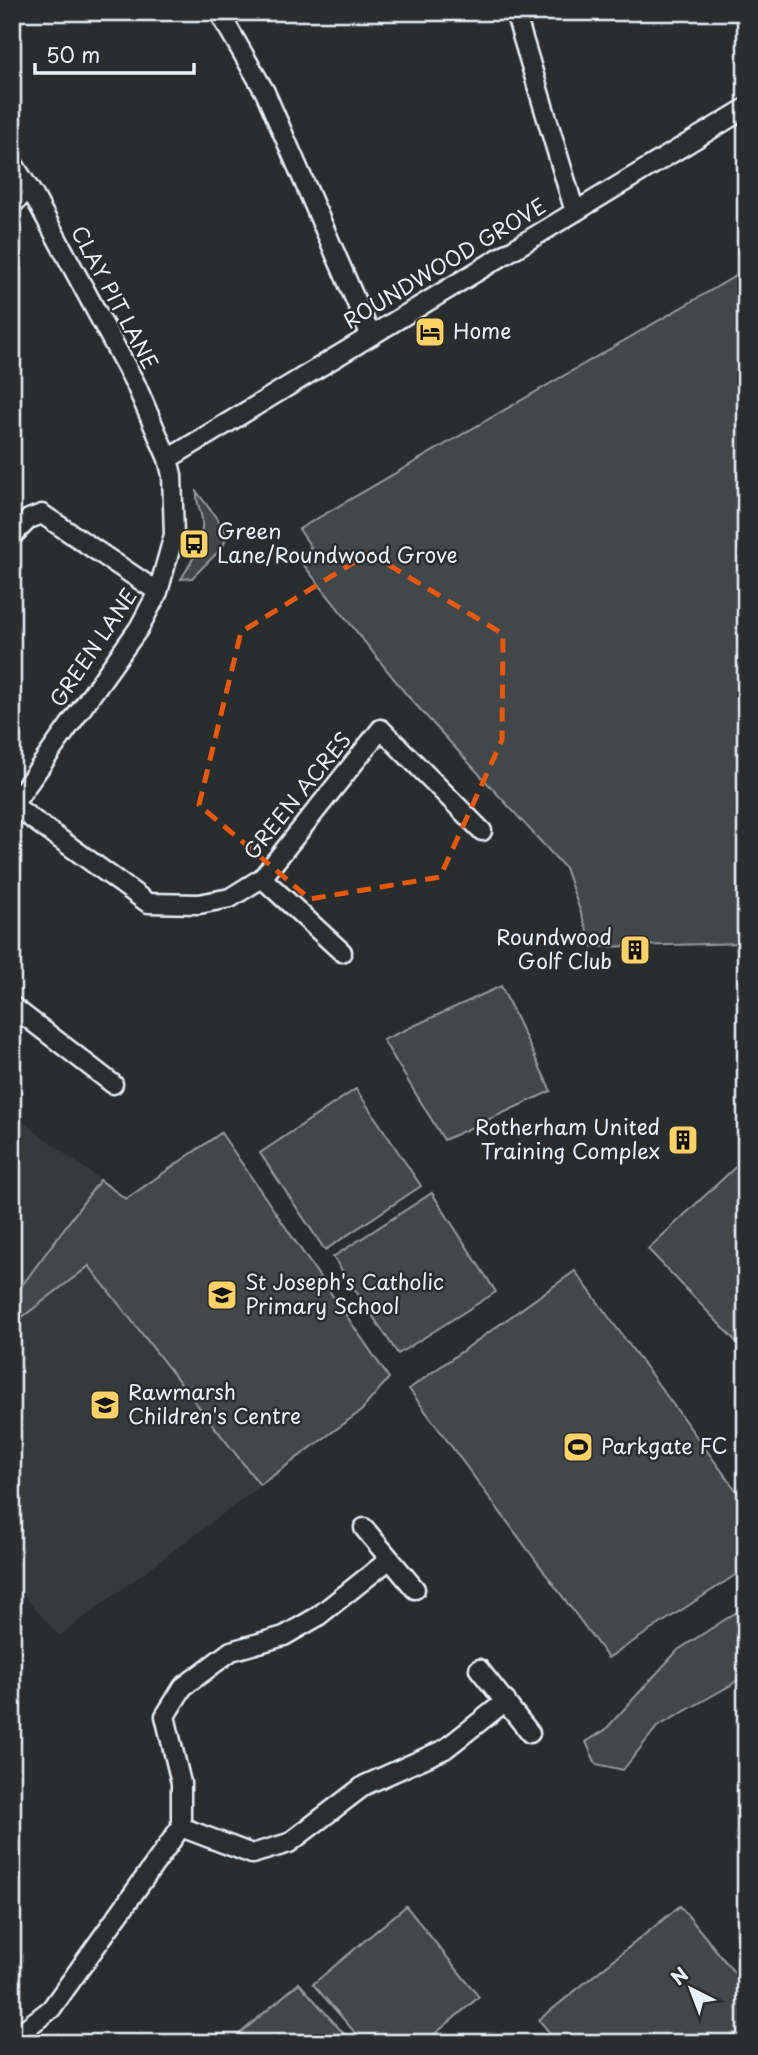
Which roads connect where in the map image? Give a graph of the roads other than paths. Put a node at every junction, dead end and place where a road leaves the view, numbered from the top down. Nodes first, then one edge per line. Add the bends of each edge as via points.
1 (219, 12) edge
2 (515, 12) edge
3 (746, 108) edge
4 (12, 162) edge
5 (29, 189) junction
6 (12, 205) edge
7 (575, 212) junction
8 (371, 336) junction
9 (168, 459) junction
10 (12, 536) edge
11 (158, 592) junction
12 (13, 806) edge
13 (482, 831) dead end
14 (262, 878) junction
15 (342, 952) dead end
16 (12, 1006) edge
17 (113, 1084) dead end
18 (364, 1528) dead end
19 (390, 1559) junction
20 (415, 1589) dead end
21 (479, 1669) dead end
22 (506, 1701) junction
23 (530, 1732) dead end
24 (181, 1827) junction
25 (12, 2039) edge

1 - 8 street via 265,92
2 - 7 street
3 - 7 street, ROUNDWOOD GROVE
4 - 5 street, CLAY PIT LANE
5 - 6 street
5 - 9 street, CLAY PIT LANE via 136,384
7 - 8 street, ROUNDWOOD GROVE
8 - 9 street, ROUNDWOOD GROVE
9 - 11 street, GREEN LANE via 174,535
10 - 11 street via 29,519 42,514
11 - 12 street, GREEN LANE via 139,628
12 - 14 street, GREEN ACRES via 148,903 199,904 230,898
13 - 14 street, GREEN ACRES via 381,729
14 - 15 street
16 - 17 street
18 - 19 street
19 - 20 street
19 - 24 street via 317,1617 284,1636 231,1651 183,1687 165,1716 181,1783
21 - 22 street
22 - 23 street
22 - 24 street via 445,1749 365,1785 289,1843 252,1854
24 - 25 street via 51,2009

